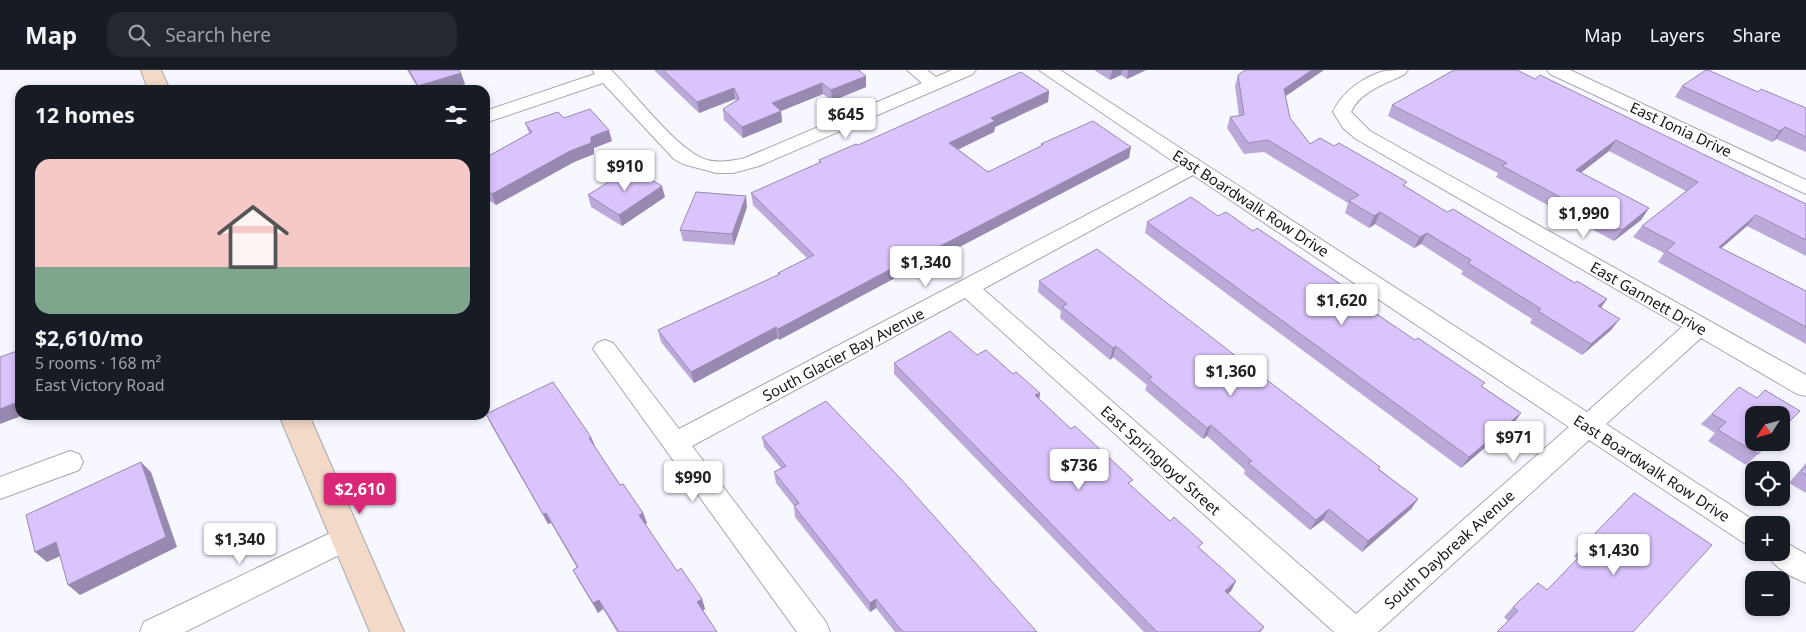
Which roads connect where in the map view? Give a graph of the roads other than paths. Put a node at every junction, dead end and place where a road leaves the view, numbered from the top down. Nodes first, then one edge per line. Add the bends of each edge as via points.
1 (150, 70) edge
2 (916, 70) edge
3 (968, 70) edge
4 (1048, 70) edge
5 (1399, 70) edge
6 (1556, 70) edge
7 (604, 73) edge
8 (935, 84) junction
9 (157, 85) edge
10 (490, 115) edge
11 (1195, 166) junction
12 (1806, 188) edge
13 (968, 288) junction
14 (1699, 326) junction
15 (605, 349) dead end
16 (1806, 387) edge
17 (296, 420) edge
18 (1587, 426) junction
19 (675, 443) junction
20 (70, 462) dead end
21 (0, 488) edge
22 (1745, 529) edge
23 (345, 538) junction
24 (1790, 559) edge
25 (1806, 570) edge
26 (155, 632) edge
27 (387, 632) edge
28 (814, 632) edge
29 (1356, 632) edge

1 - 9 main road
2 - 8 street
3 - 8 street
4 - 11 street, East Boardwalk Row Drive
5 - 14 street, East Gannett Drive via 1345,102 1342,112 1350,124 1363,135
6 - 12 street, East Ionia Drive
7 - 8 street via 682,155 696,164 714,168 734,168 752,162
7 - 10 street
11 - 13 street, South Glacier Bay Avenue
11 - 18 street, East Boardwalk Row Drive
13 - 19 street, South Glacier Bay Avenue
13 - 29 street, East Springloyd Street
14 - 16 street, East Gannett Drive
14 - 18 street, South Daybreak Avenue
15 - 19 street
17 - 23 main road
18 - 22 street, East Boardwalk Row Drive
18 - 29 street, South Daybreak Avenue
19 - 28 street
20 - 21 street
23 - 26 street
23 - 27 main road
24 - 25 street

